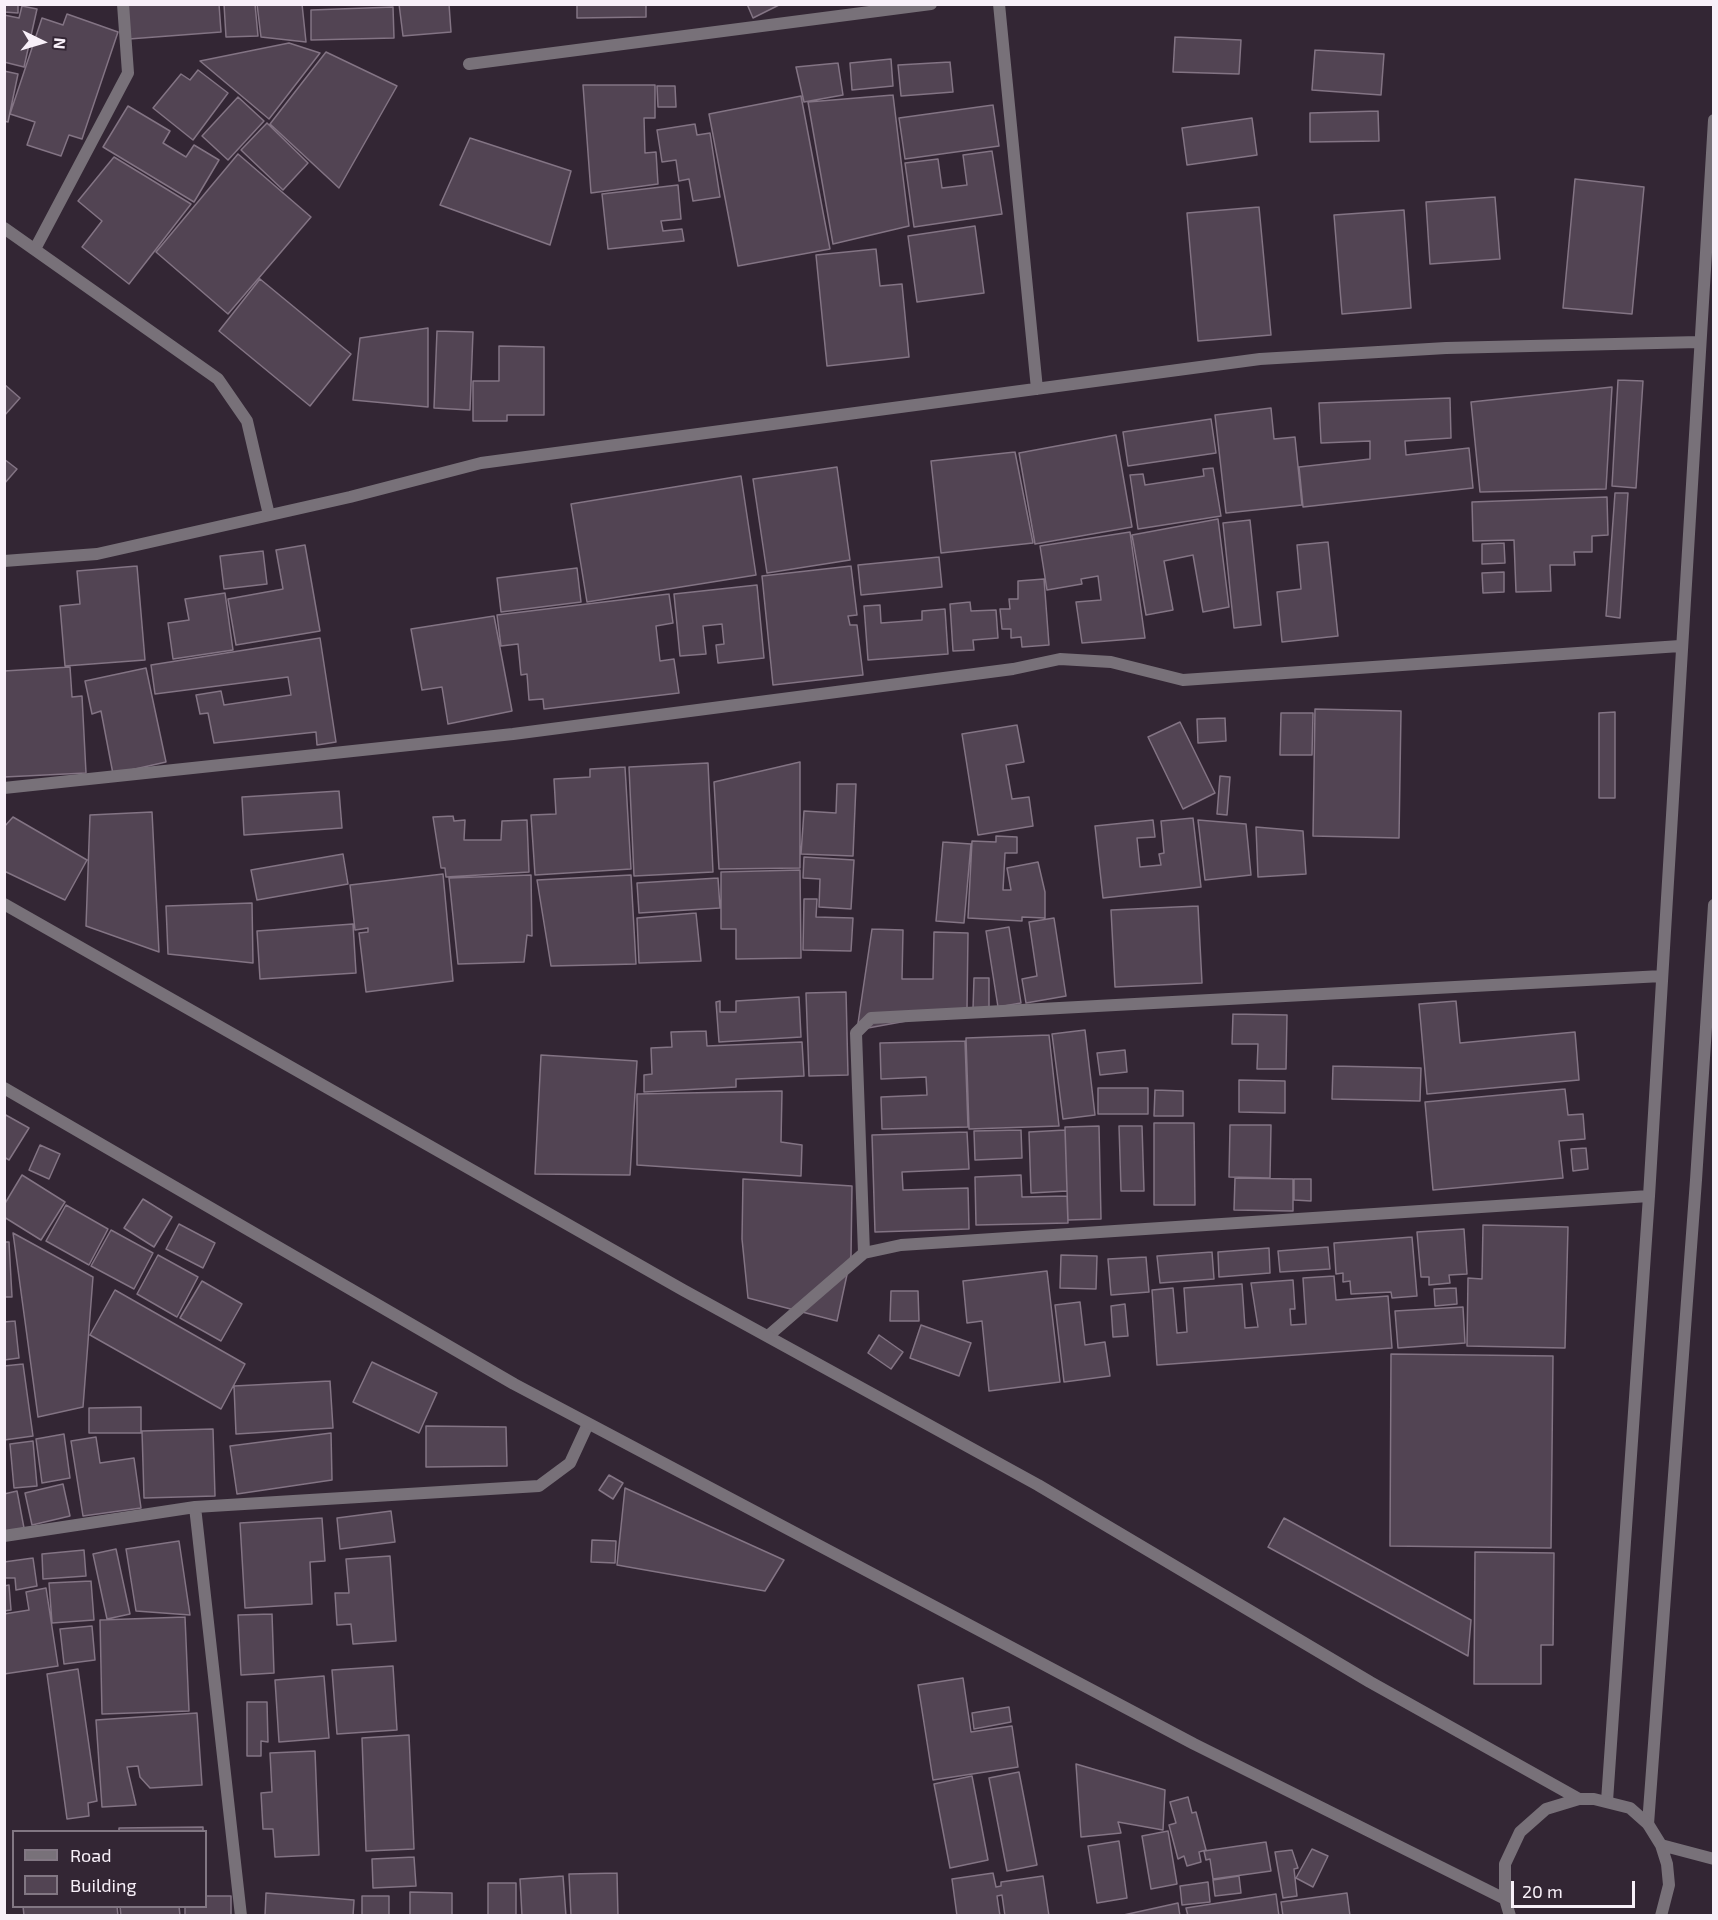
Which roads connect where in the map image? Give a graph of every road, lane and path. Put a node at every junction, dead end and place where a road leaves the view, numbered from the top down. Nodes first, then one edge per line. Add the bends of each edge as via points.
1 (123, 4) edge
2 (931, 4) edge
3 (999, 4) edge
4 (469, 64) dead end
5 (1713, 120) edge
6 (4, 228) edge
7 (35, 249) junction
8 (1699, 342) junction
9 (1037, 389) junction
10 (268, 515) junction
11 (4, 561) edge
12 (1680, 646) junction
13 (4, 789) edge
14 (4, 904) edge
15 (1713, 905) edge
16 (1662, 976) junction
17 (4, 1088) edge
18 (1649, 1196) junction
19 (864, 1253) junction
20 (768, 1336) junction
21 (588, 1424) junction
22 (195, 1508) junction
23 (4, 1536) edge
24 (1580, 1799) junction
25 (1607, 1801) junction
26 (1648, 1824) junction
27 (1661, 1845) junction
28 (1713, 1859) edge
29 (1505, 1899) junction
30 (241, 1916) edge
31 (1510, 1916) edge
32 (1661, 1916) edge

1 - 7 street via 128,73
2 - 4 street
3 - 9 street
5 - 8 street
6 - 7 street
7 - 10 street via 218,379 246,421
8 - 9 street via 1446,348 1260,359
8 - 12 street
9 - 10 street via 481,463
10 - 11 street via 97,554
12 - 13 street via 1183,680 1111,662 1060,658 1013,669 513,735
12 - 16 street
14 - 20 street
15 - 26 street
16 - 18 street
16 - 19 street via 871,1018 856,1033
17 - 21 street
18 - 19 street via 901,1245
18 - 25 street
19 - 20 street
20 - 24 street via 1038,1485 1370,1682
21 - 22 street via 570,1463 539,1486
21 - 29 street via 1194,1744
22 - 23 street
22 - 30 street
24 - 25 street
24 - 29 street via 1546,1809 1520,1832 1505,1864
25 - 26 street via 1629,1808
26 - 27 street
27 - 28 street
27 - 32 street via 1669,1885
29 - 31 street

